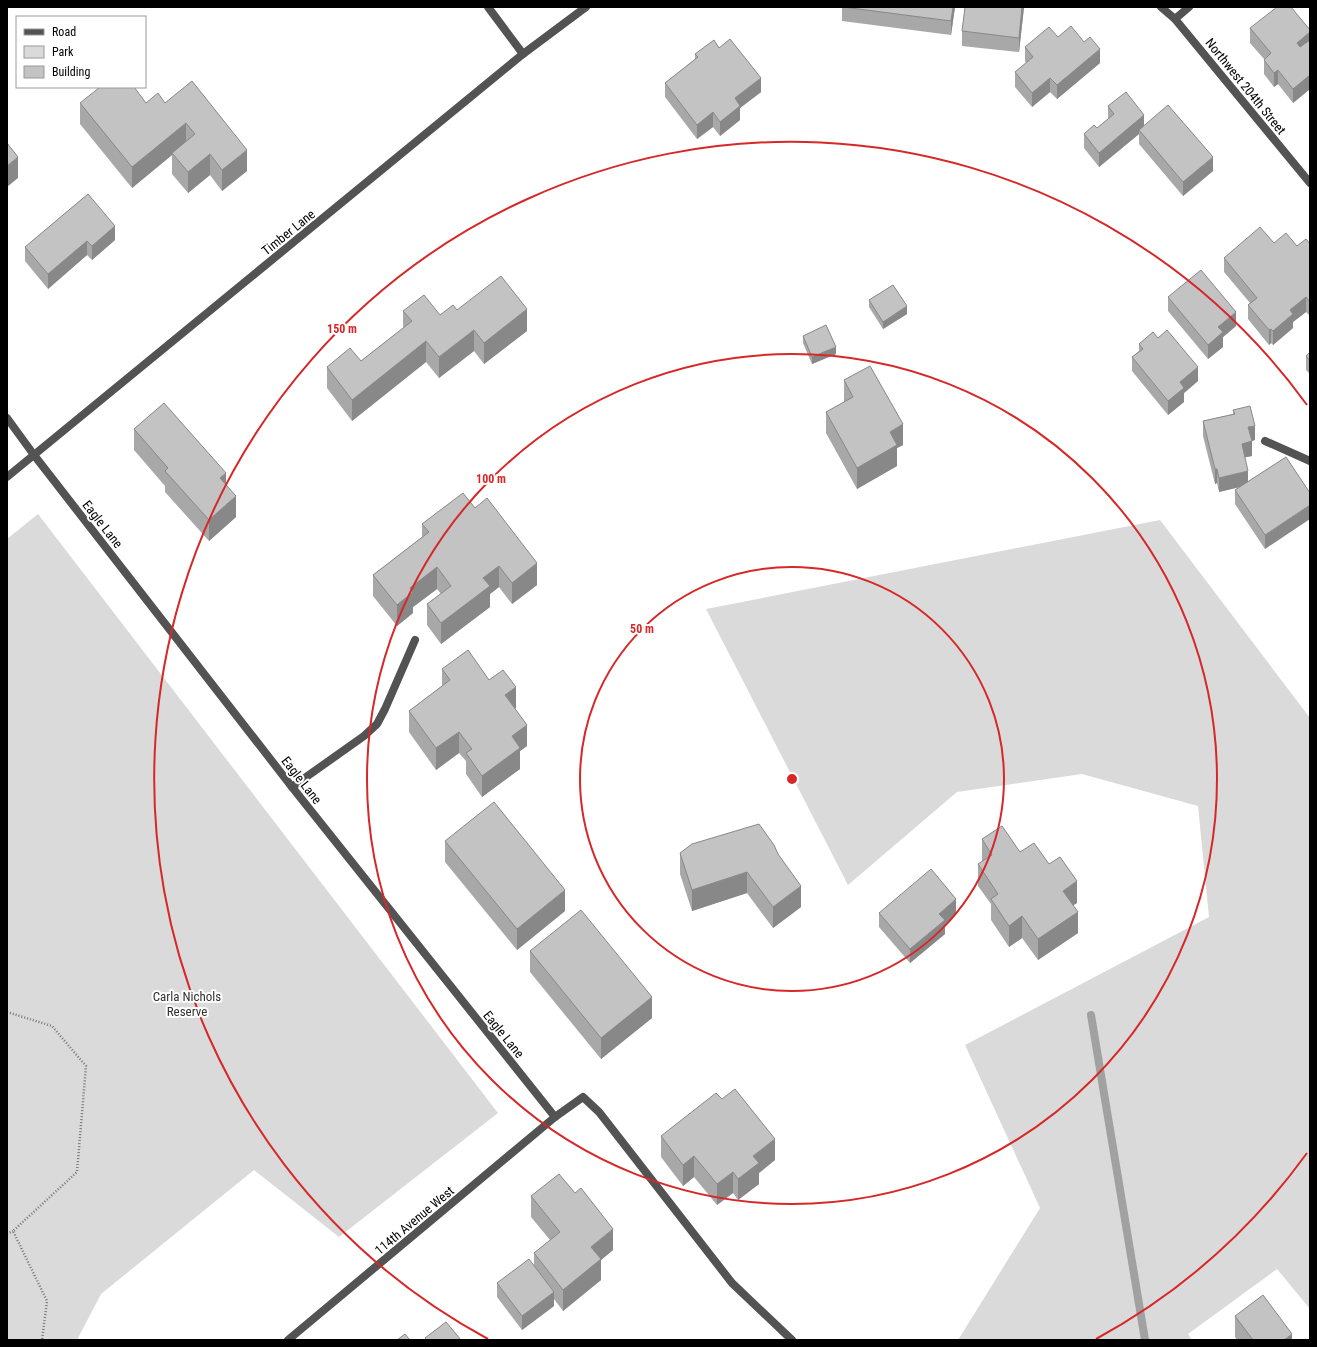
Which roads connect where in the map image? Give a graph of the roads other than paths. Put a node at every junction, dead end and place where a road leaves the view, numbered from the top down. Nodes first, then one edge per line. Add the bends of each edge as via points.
1 (488, 7) edge
2 (586, 7) edge
3 (1161, 7) edge
4 (1189, 7) edge
5 (1175, 19) junction
6 (523, 54) junction
7 (1310, 183) edge
8 (7, 418) edge
9 (1265, 441) dead end
10 (34, 455) junction
11 (1310, 461) edge
12 (7, 478) edge
13 (415, 640) dead end
14 (292, 787) junction
15 (555, 1117) junction
16 (288, 1340) edge
17 (792, 1340) edge

1 - 6 street
2 - 6 street, Timber Lane
3 - 5 street, Northwest 204th Street
4 - 5 street
5 - 7 street, Northwest 204th Street
6 - 10 street, Timber Lane
8 - 10 street, Eagle Lane
9 - 11 street
10 - 12 street, Timber Lane
10 - 14 street, Eagle Lane
13 - 14 street via 377,724
14 - 15 street, Eagle Lane
15 - 16 street, 114th Avenue West
15 - 17 street, 114th Avenue West via 583,1097 599,1112 732,1283

